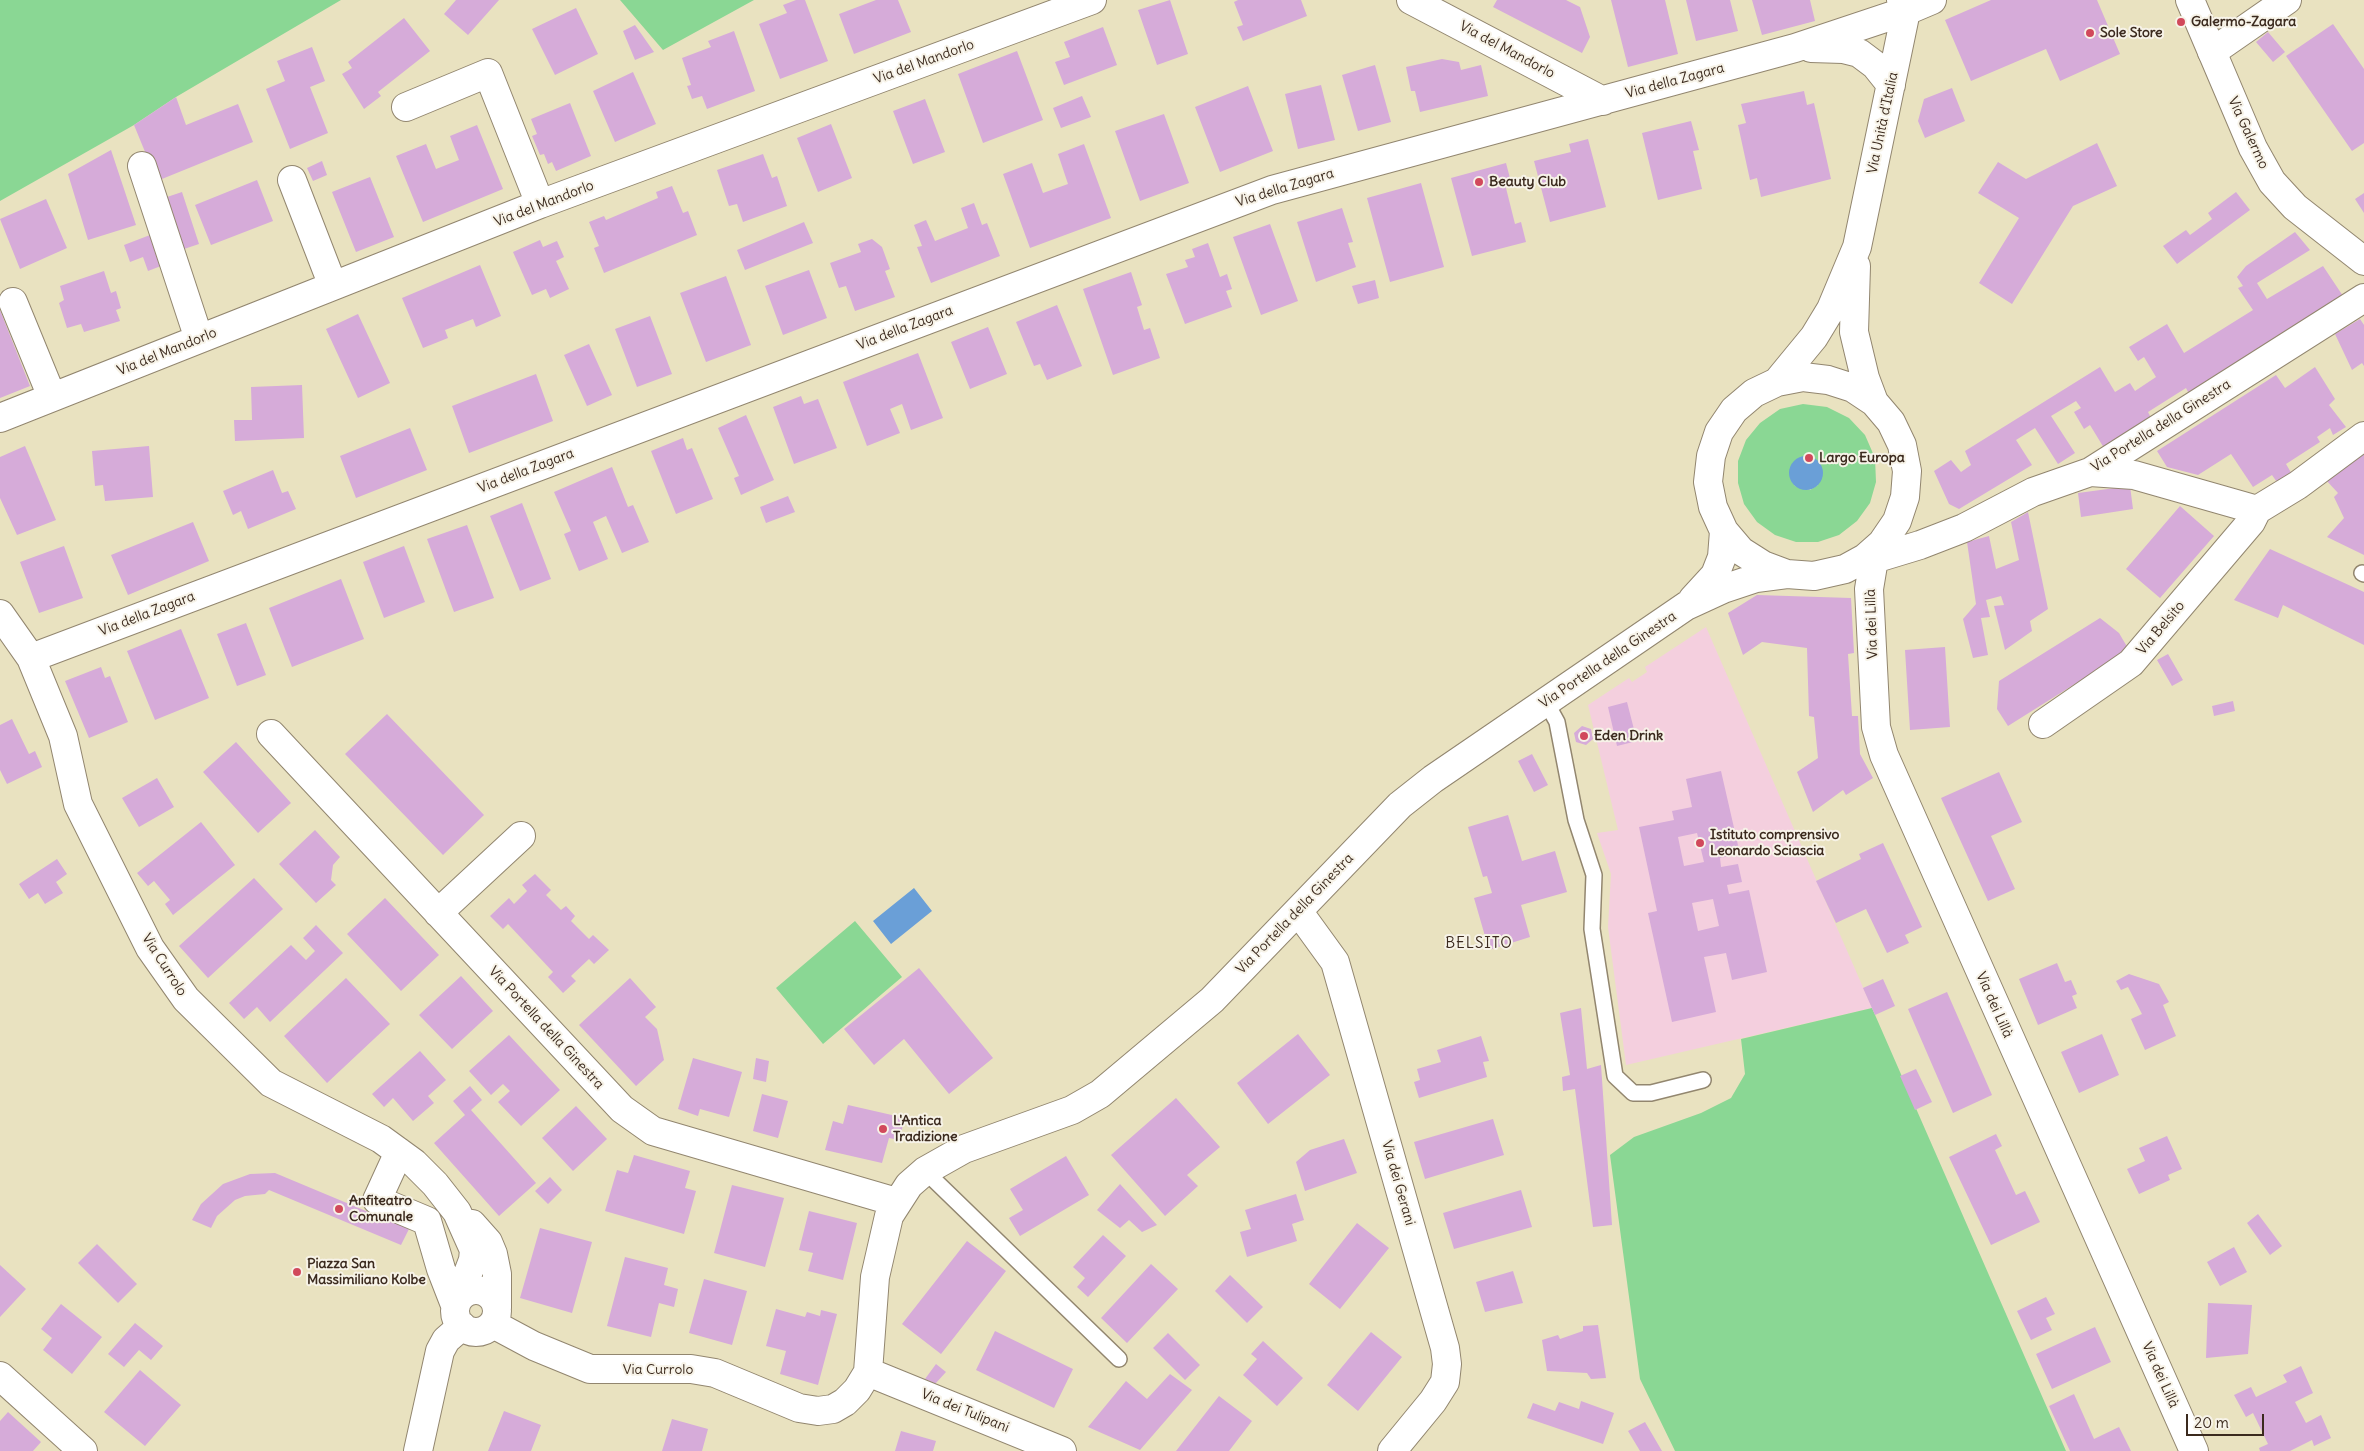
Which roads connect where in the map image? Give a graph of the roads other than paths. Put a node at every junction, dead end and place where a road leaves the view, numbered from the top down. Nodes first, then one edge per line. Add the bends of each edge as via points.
1 (1092, 0) edge
2 (1412, 0) edge
3 (1932, 0) edge
4 (2190, 0) edge
5 (2286, 0) edge
6 (1904, 6) edge
7 (1899, 44) junction
8 (1795, 48) junction
9 (1843, 49) junction
10 (2212, 52) junction
11 (1891, 85) junction
12 (1603, 101) junction
13 (406, 107) dead end
14 (142, 166) dead end
15 (292, 180) dead end
16 (540, 204) junction
17 (1857, 247) junction
18 (2364, 261) edge
19 (333, 286) junction
20 (2364, 298) edge
21 (12, 302) dead end
22 (199, 339) junction
23 (1777, 382) junction
24 (52, 397) junction
25 (1874, 402) junction
26 (0, 418) edge
27 (2364, 436) edge
28 (2090, 472) junction
29 (2258, 510) junction
30 (1724, 531) junction
31 (1884, 541) junction
32 (1920, 545) junction
33 (1787, 574) junction
34 (1686, 606) junction
35 (0, 614) edge
36 (31, 658) junction
37 (1546, 702) junction
38 (2043, 724) dead end
39 (271, 734) dead end
40 (521, 836) dead end
41 (1298, 911) junction
42 (438, 913) junction
43 (1703, 1080) dead end
44 (399, 1152) junction
45 (925, 1171) junction
46 (896, 1202) junction
47 (457, 1212) junction
48 (459, 1310) junction
49 (495, 1316) junction
50 (1119, 1359) dead end
51 (868, 1372) junction
52 (0, 1376) edge
53 (83, 1451) edge
54 (418, 1451) edge
55 (1062, 1451) edge
56 (1392, 1451) edge
57 (2194, 1451) edge

1 - 16 street, Via del Mandorlo
2 - 12 street, Via del Mandorlo
3 - 6 street
4 - 10 street, Via Galermo
5 - 10 street
6 - 7 street, Via Unità d'Italia
6 - 8 street
7 - 9 street
7 - 11 street, Via Unità d'Italia
8 - 9 street
8 - 12 street, Via della Zagara
9 - 11 street via 1859,53 1875,65
10 - 18 street, Via Galermo via 2253,148 2272,182 2295,207
11 - 17 street, Via Unità d'Italia
12 - 36 street, Via della Zagara via 1272,190
13 - 16 street via 488,73
14 - 22 street
15 - 19 street
16 - 19 street, Via del Mandorlo
17 - 23 street via 1832,310
17 - 25 street via 1854,332
19 - 22 street, Via del Mandorlo
20 - 28 street, Via Portella della Ginestra
21 - 24 street
22 - 24 street, Via del Mandorlo
23 - 25 street via 1803,378 1828,380 1853,388
23 - 30 street via 1754,393 1734,410 1716,440 1708,482 1713,507
24 - 26 street, Via del Mandorlo
25 - 31 street, Via dei Lillà via 1891,422 1902,445 1907,471 1905,497
27 - 29 street, Via Belsito
28 - 29 street via 2134,475
28 - 32 street, Via Portella della Ginestra via 2033,492 1964,528
29 - 38 street, Via Belsito via 2131,663
30 - 33 street via 1741,551 1763,565
30 - 34 street via 1722,557 1715,576
31 - 32 street, Via Portella della Ginestra
31 - 32 street via 1902,532
31 - 33 street via 1865,558 1845,569 1814,576
31 - 57 street, Via dei Lillà via 1869,589 1876,727 1884,755
33 - 34 street via 1756,578
34 - 37 street, Via Portella della Ginestra
35 - 36 street, Via Currolo
36 - 44 street, Via Currolo via 64,736 78,804 150,948 186,999 271,1083 381,1139
37 - 41 street, Via Portella della Ginestra via 1400,805
37 - 43 lane via 1557,722 1576,820 1594,875 1592,929 1615,1076 1632,1093 1651,1093
39 - 42 street, Via Portella della Ginestra
40 - 42 street
41 - 45 street, Via Portella della Ginestra via 1212,1000 1100,1094 1072,1110 964,1149
41 - 56 street, Via dei Gerani via 1334,962 1448,1364 1445,1382 1433,1401
42 - 46 street, Via Portella della Ginestra via 622,1110 653,1131
44 - 47 street, Via Currolo via 435,1184
44 - 48 street via 377,1200 427,1222 441,1269
45 - 46 street, Via Portella della Ginestra via 908,1185
45 - 50 lane
46 - 51 street, Via Portella della Ginestra via 889,1216 875,1277
47 - 48 street via 474,1250
47 - 49 street via 479,1229 488,1242 497,1274
48 - 49 street via 470,1332 487,1329
48 - 49 street via 466,1292 482,1290 495,1300
48 - 54 street via 440,1351
49 - 51 street, Via Currolo via 534,1346 590,1369 691,1369 715,1373 799,1408 818,1411 846,1402
51 - 55 street, Via dei Tulipani
52 - 53 street

